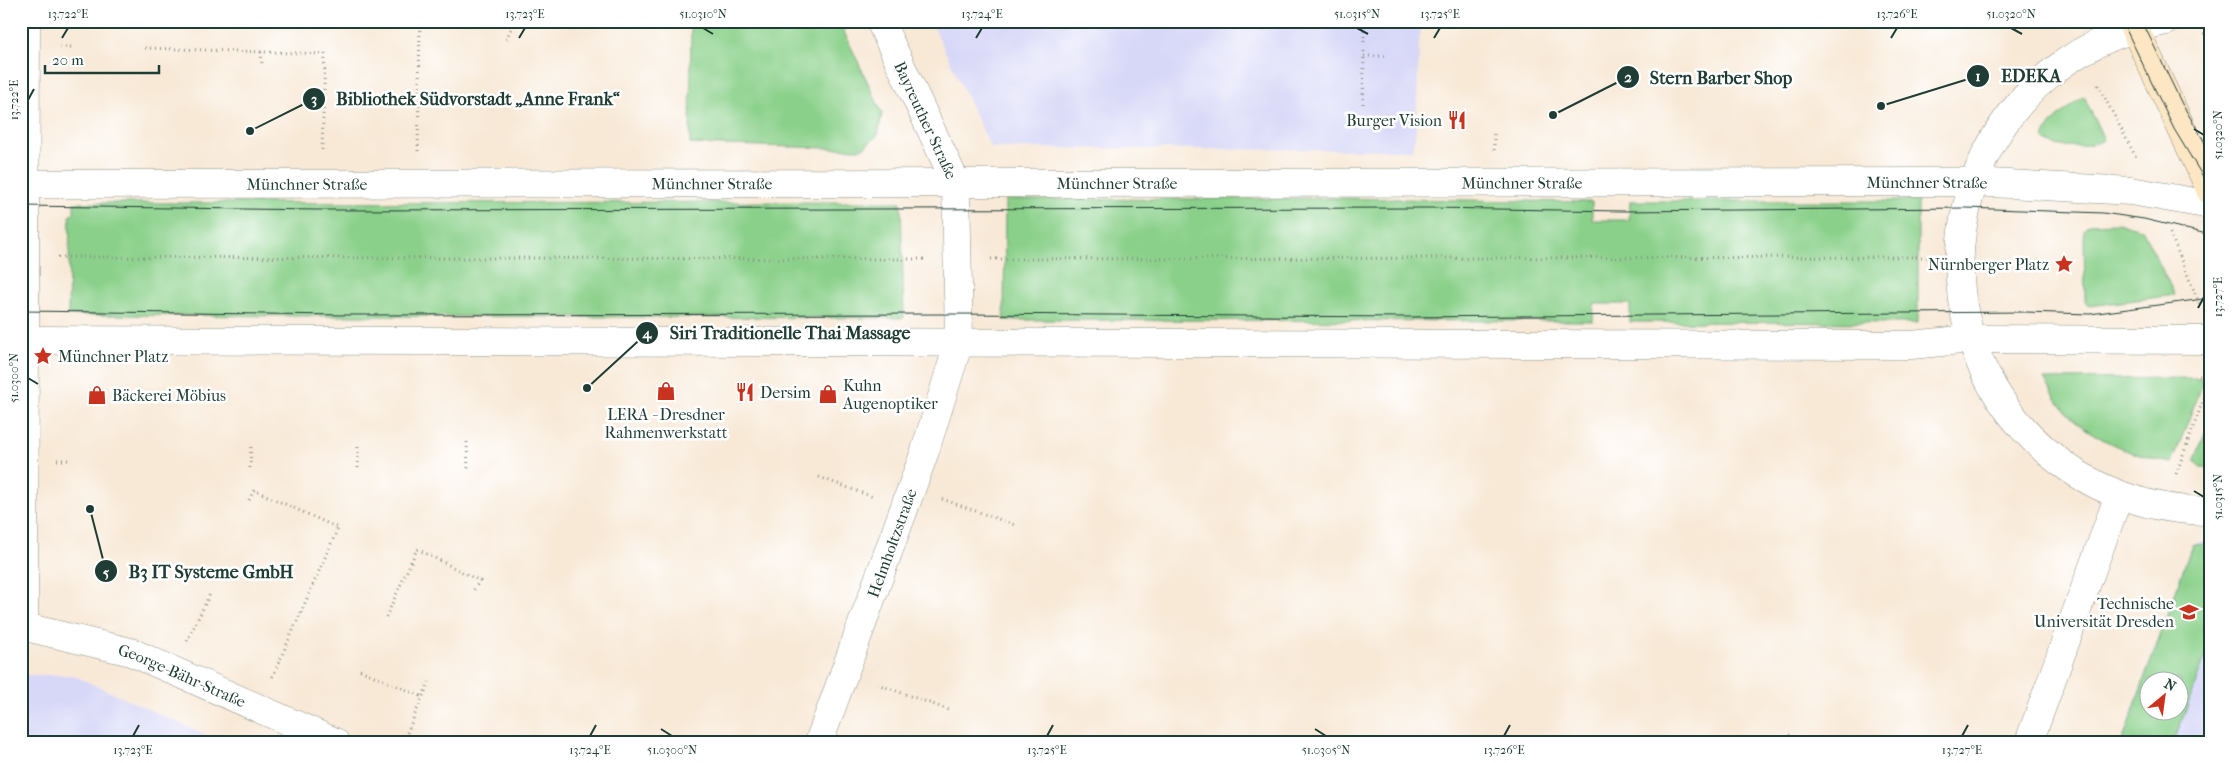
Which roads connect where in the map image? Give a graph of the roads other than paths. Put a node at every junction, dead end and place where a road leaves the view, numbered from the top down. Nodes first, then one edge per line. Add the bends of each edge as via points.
1 (26, 21) edge
2 (880, 21) edge
3 (2166, 21) edge
4 (2133, 25) edge
5 (1973, 182) junction
6 (956, 183) junction
7 (23, 184) edge
8 (2211, 191) edge
9 (2211, 205) edge
10 (1971, 339) junction
11 (23, 340) edge
12 (2211, 340) edge
13 (959, 342) junction
14 (2119, 495) junction
15 (2211, 511) edge
16 (22, 626) edge
17 (335, 742) edge
18 (819, 742) edge
19 (2029, 742) edge

1 - 7 street
2 - 6 street, Bayreuther Straße
3 - 4 street
4 - 5 street via 2081,52 2031,91 2002,125
4 - 8 main road
5 - 6 street, Münchner Straße
5 - 9 street, Münchner Straße via 2131,191
5 - 10 street via 1960,257 1961,288
6 - 7 street, Münchner Straße
6 - 13 street, Bayreuther Straße
7 - 11 street
10 - 12 street
10 - 13 street via 1920,345
10 - 14 street via 1995,392 2034,441 2066,467
11 - 13 street
11 - 16 street
13 - 18 street, Helmholtzstraße via 908,498
14 - 15 street via 2173,509
14 - 19 street
16 - 17 street, George-Bähr-Straße via 131,652

